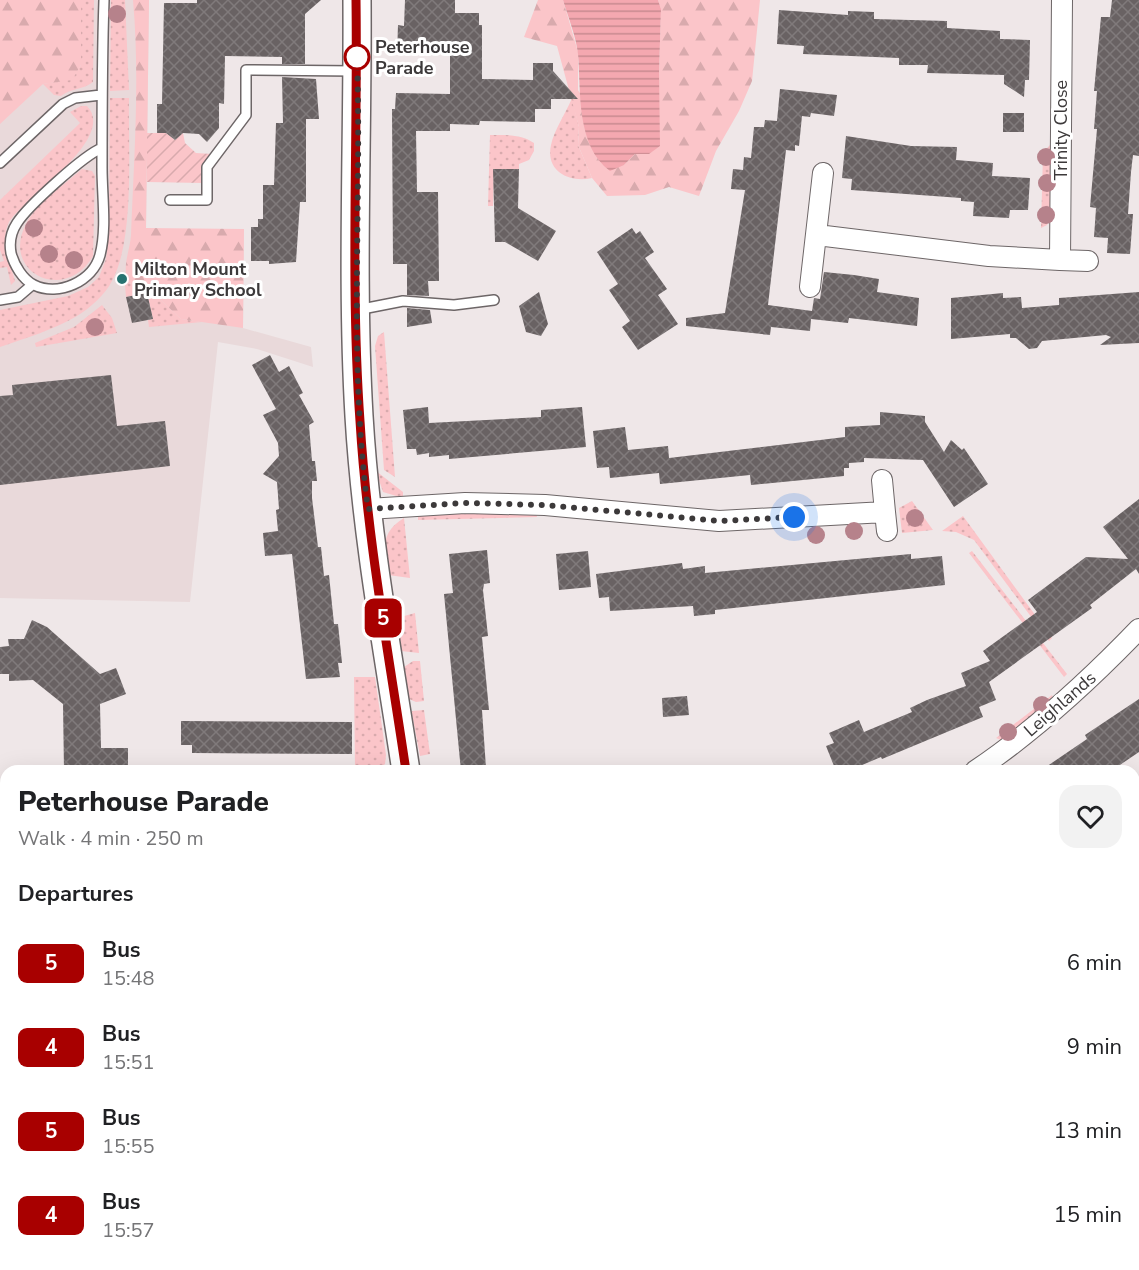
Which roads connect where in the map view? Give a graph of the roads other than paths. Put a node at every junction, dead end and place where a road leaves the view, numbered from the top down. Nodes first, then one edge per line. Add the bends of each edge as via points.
1 (104, 0) edge
2 (357, 0) edge
3 (1062, 0) edge
4 (357, 71) junction
5 (101, 95) junction
6 (102, 148) junction
7 (0, 163) edge
8 (823, 173) dead end
9 (170, 200) dead end
10 (817, 235) junction
11 (1060, 260) junction
12 (1088, 261) dead end
13 (32, 285) junction
14 (810, 287) dead end
15 (0, 300) edge
16 (494, 300) dead end
17 (355, 310) junction
18 (882, 480) dead end
19 (368, 509) junction
20 (1139, 629) edge
21 (405, 765) edge
22 (984, 765) edge

1 - 5 lane
2 - 4 street
3 - 11 street, Trinity Close
4 - 9 lane via 246,70 246,115 207,166 207,200
4 - 17 street
5 - 6 lane
5 - 7 lane via 75,98 63,104
6 - 13 lane via 83,158 17,222 10,236 11,252 15,265
6 - 13 lane via 102,239 93,269 71,286 58,289
8 - 10 street
10 - 11 street via 989,256
10 - 14 street
11 - 12 street
13 - 15 lane via 18,297
16 - 17 lane via 454,305 403,301
17 - 19 street
18 - 19 street via 886,521 719,521 545,505 465,503
19 - 21 street
20 - 22 street, Leighlands via 1036,728

